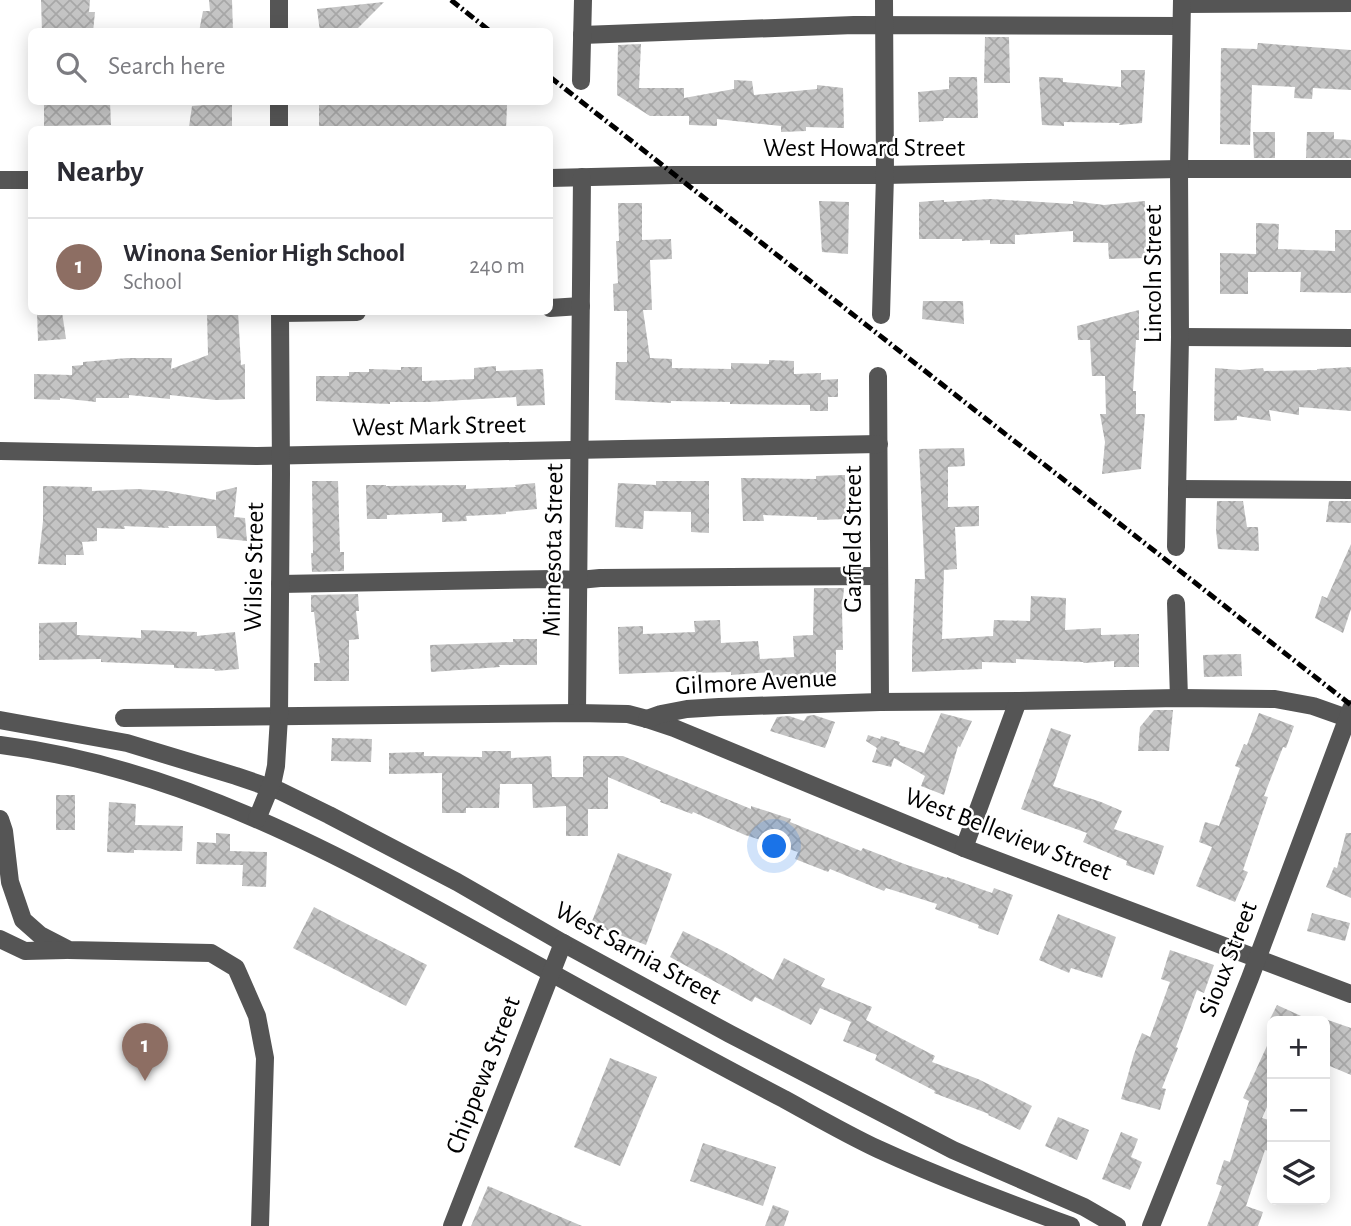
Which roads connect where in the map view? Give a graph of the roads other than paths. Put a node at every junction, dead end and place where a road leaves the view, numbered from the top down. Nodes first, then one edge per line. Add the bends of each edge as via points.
1 (279, 0) edge
2 (583, 0) edge
3 (884, 0) edge
4 (1182, 2) edge
5 (1351, 3) edge
6 (884, 25) junction
7 (1181, 26) junction
8 (279, 28) edge
9 (582, 35) junction
10 (581, 82) dead end
11 (279, 105) edge
12 (279, 126) edge
13 (1351, 169) edge
14 (1178, 170) junction
15 (885, 175) junction
16 (553, 177) edge
17 (582, 177) junction
18 (0, 180) edge
19 (28, 180) edge
20 (581, 306) junction
21 (553, 308) edge
22 (281, 315) edge
23 (880, 315) dead end
24 (1180, 337) junction
25 (1351, 338) edge
26 (878, 376) dead end
27 (879, 444) junction
28 (580, 450) junction
29 (0, 451) edge
30 (281, 455) junction
31 (1177, 489) junction
32 (1351, 490) edge
33 (1176, 547) dead end
34 (879, 576) junction
35 (579, 580) junction
36 (280, 584) junction
37 (1176, 603) dead end
38 (1178, 698) junction
39 (1018, 701) junction
40 (880, 702) junction
41 (577, 713) junction
42 (1349, 714) edge
43 (279, 717) junction
44 (124, 718) dead end
45 (647, 719) junction
46 (0, 720) edge
47 (0, 746) edge
48 (269, 788) junction
49 (0, 818) edge
50 (257, 819) junction
51 (964, 848) junction
52 (0, 939) edge
53 (563, 943) junction
54 (69, 950) junction
55 (1257, 957) junction
56 (551, 973) junction
57 (1351, 994) edge
58 (260, 1226) edge
59 (452, 1226) edge
60 (1071, 1226) edge
61 (1117, 1226) edge
62 (1151, 1226) edge

1 - 8 street
2 - 9 street
3 - 6 street
4 - 5 street
4 - 7 street, Lincoln Street
6 - 7 street
6 - 9 street
6 - 15 street
7 - 14 street, Lincoln Street
9 - 10 street
11 - 12 street
13 - 14 street, West Howard Street
14 - 15 street, West Howard Street
14 - 24 street, Lincoln Street
15 - 17 street, West Howard Street
15 - 23 street
16 - 17 street, West Howard Street
17 - 20 street, Minnesota Street
18 - 19 street
20 - 21 street
20 - 28 street, Minnesota Street
22 - 30 street, Wilsie Street
24 - 25 street
24 - 31 street, Lincoln Street
26 - 27 street, Garfield Street
27 - 28 street, West Mark Street
27 - 34 street, Garfield Street
28 - 30 street, West Mark Street
28 - 35 street, Minnesota Street
29 - 30 street, West Mark Street
30 - 36 street, Wilsie Street
31 - 32 street
31 - 33 street, Lincoln Street
34 - 35 street
34 - 40 street, Garfield Street
35 - 36 street
35 - 41 street, Minnesota Street
36 - 43 street, Wilsie Street
37 - 38 street
38 - 39 street, Gilmore Avenue
38 - 42 street, Gilmore Avenue via 1275,699
39 - 40 street, Gilmore Avenue
39 - 51 street
40 - 45 street, Gilmore Avenue via 687,709
41 - 43 street, Gilmore Avenue
41 - 45 street, Gilmore Avenue
42 - 55 street, Sioux Street
43 - 44 street, Gilmore Avenue
43 - 48 street, Wilsie Street via 276,766
45 - 51 street, West Belleview Street
46 - 48 street, West Sarnia Street via 128,743
47 - 50 street via 139,774
48 - 50 street, Wilsie Street
48 - 53 street, West Sarnia Street via 457,882
49 - 54 street via 10,882 23,920
50 - 56 street
51 - 55 street, West Belleview Street
52 - 54 street via 25,951
53 - 56 street, Chippewa Street
53 - 61 street, West Sarnia Street via 953,1150
54 - 58 street via 211,953 236,968 257,1016 265,1058
55 - 57 street, West Belleview Street
55 - 62 street, Sioux Street
56 - 59 street, Chippewa Street
56 - 60 street via 878,1149

